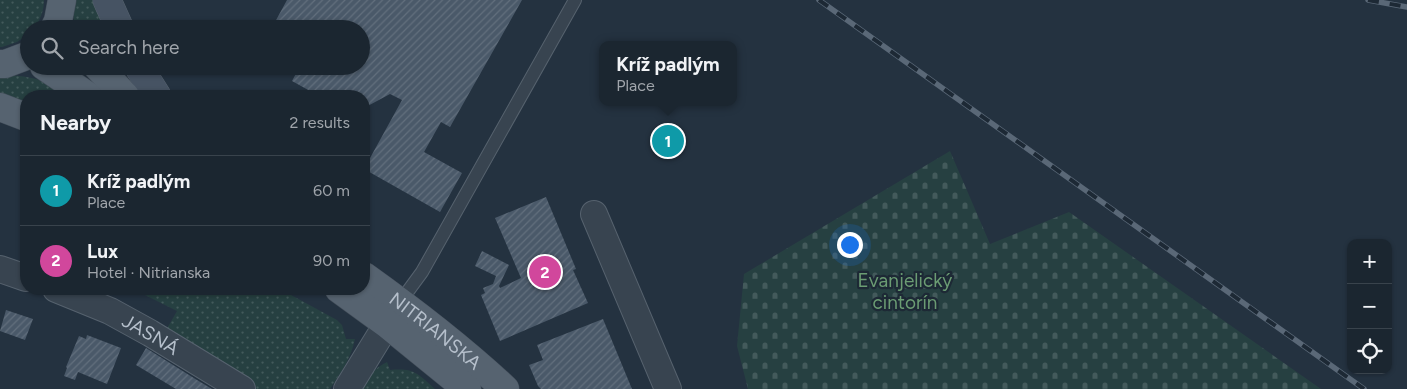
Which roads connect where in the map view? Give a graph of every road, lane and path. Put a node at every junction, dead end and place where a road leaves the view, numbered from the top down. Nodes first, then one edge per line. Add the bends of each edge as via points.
1 (107, 0) edge
2 (575, 0) edge
3 (116, 20) edge
4 (50, 75) edge
5 (105, 75) edge
6 (144, 75) edge
7 (77, 90) edge
8 (119, 90) edge
9 (153, 90) edge
10 (0, 107) edge
11 (20, 115) edge
12 (594, 214) dead end
13 (0, 269) edge
14 (20, 276) edge
15 (370, 283) edge
16 (71, 295) edge
17 (353, 295) edge
18 (394, 313) junction
19 (242, 389) edge
20 (346, 389) edge
21 (467, 389) edge
22 (505, 389) edge
23 (668, 389) edge

1 - 3 street
2 - 18 lane via 422,272
4 - 7 main road
5 - 8 main road
6 - 9 street
10 - 11 main road
12 - 23 street
13 - 14 street
15 - 18 main road, NITRIANSKA
16 - 19 street, JASNÁ via 110,311
17 - 18 main road, NITRIANSKA
18 - 20 street
18 - 21 main road, NITRIANSKA
18 - 22 main road, NITRIANSKA via 490,374

